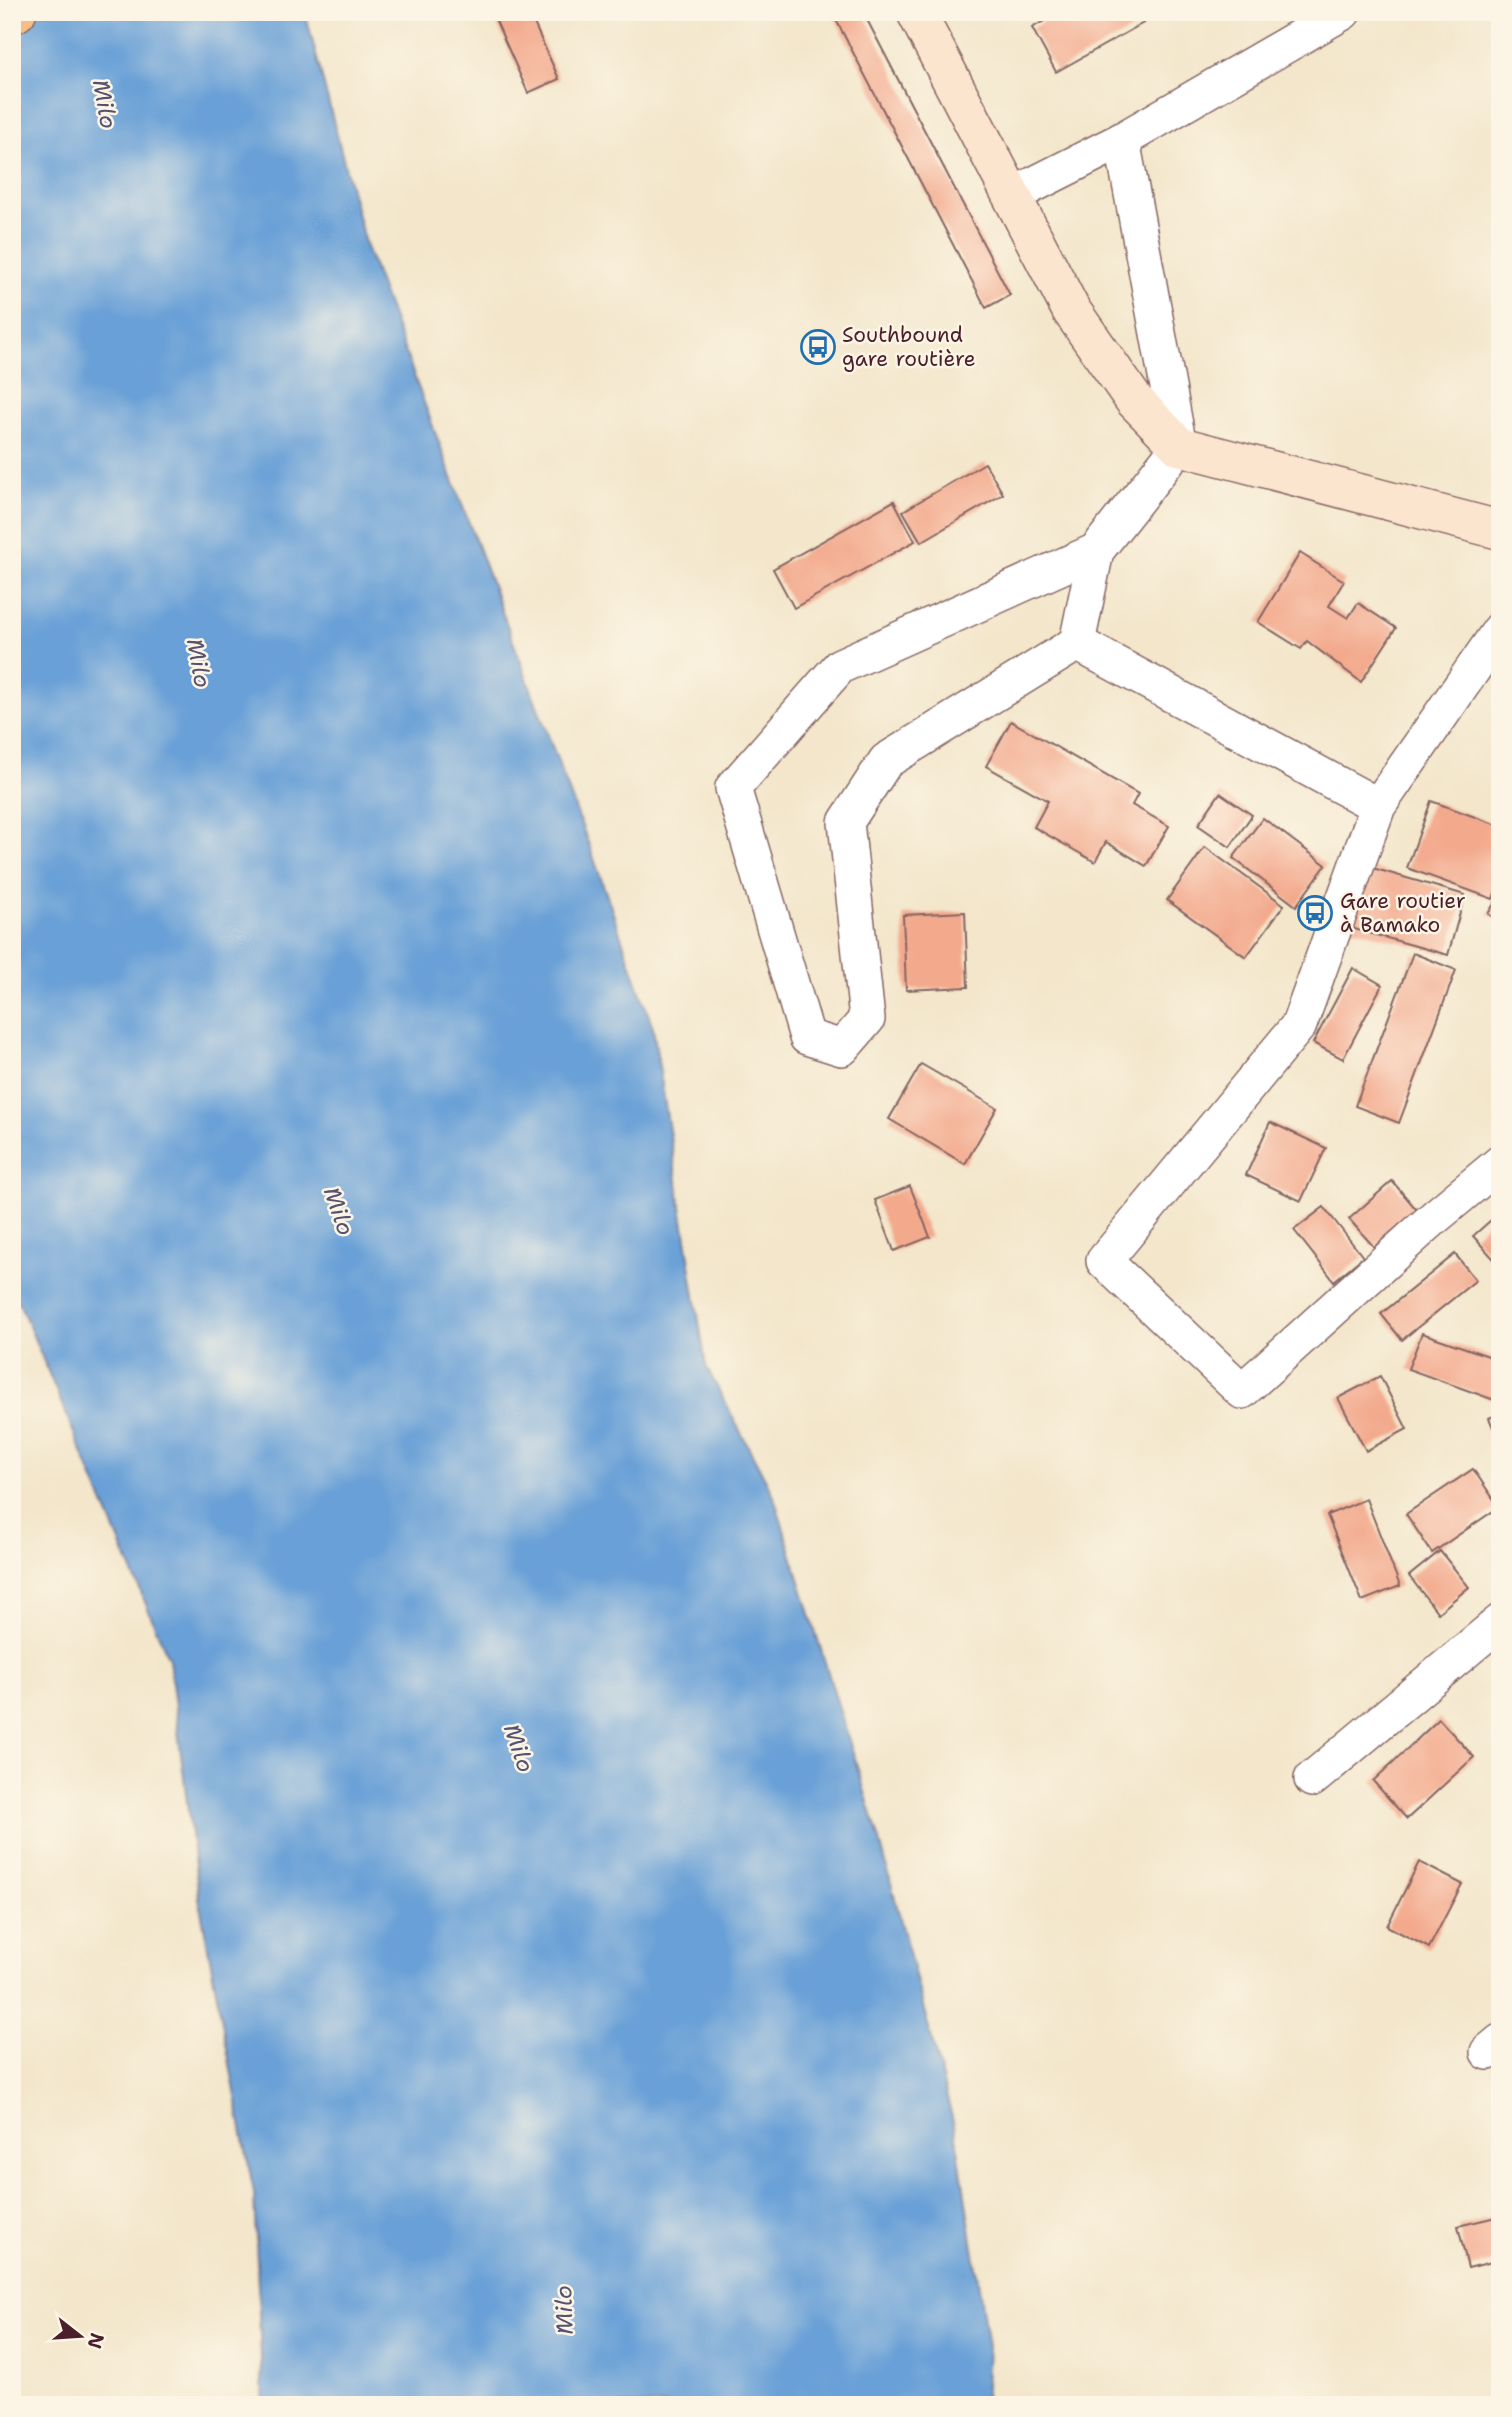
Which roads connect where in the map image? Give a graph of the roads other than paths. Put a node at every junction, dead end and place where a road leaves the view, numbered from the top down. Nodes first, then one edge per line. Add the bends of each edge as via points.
1 (916, 12) edge
2 (1343, 12) edge
3 (1122, 140) junction
4 (1011, 196) junction
5 (1179, 446) junction
6 (1500, 530) edge
7 (1096, 551) junction
8 (1500, 630) edge
9 (1077, 643) junction
10 (1378, 806) junction
11 (1500, 1163) edge
12 (1500, 1622) edge
13 (1312, 1779) dead end

1 - 4 street
2 - 3 street
3 - 4 street
3 - 5 street
4 - 5 street via 1071,310 1134,400
5 - 6 street
5 - 7 street
7 - 9 street
7 - 9 street via 841,666 733,788 807,1037 842,1048 867,1018 846,822 886,761
8 - 10 street
9 - 10 street
10 - 11 street via 1299,1025 1104,1261 1242,1391
12 - 13 street

